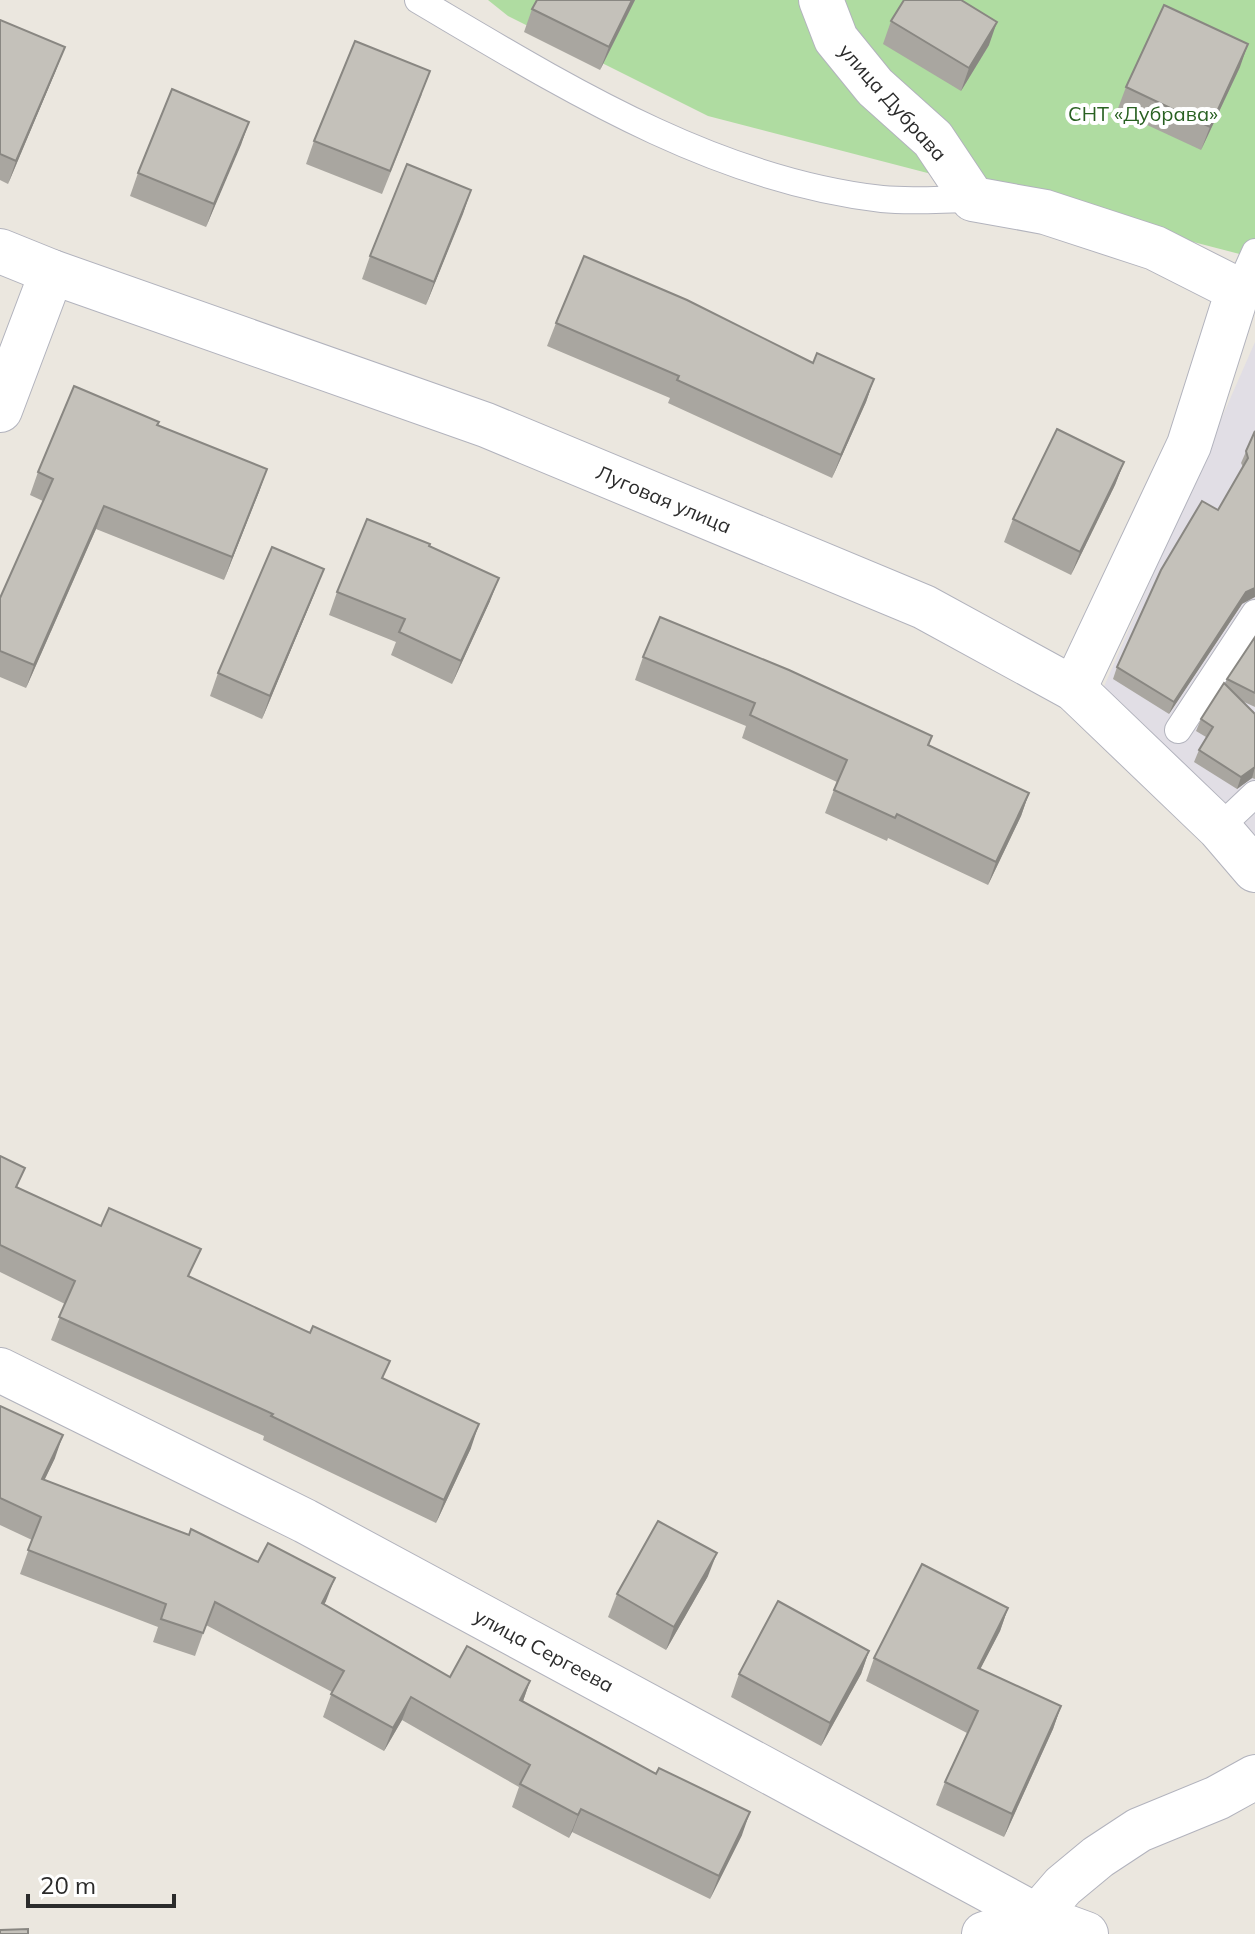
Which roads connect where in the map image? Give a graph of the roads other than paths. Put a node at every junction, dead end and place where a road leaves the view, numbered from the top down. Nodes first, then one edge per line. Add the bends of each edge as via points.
1 (418, 0) edge
2 (821, 0) edge
3 (973, 199) junction
4 (0, 251) edge
5 (52, 272) junction
6 (1249, 279) edge
7 (0, 410) edge
8 (1255, 613) edge
9 (1074, 689) junction
10 (1178, 730) dead end
11 (1255, 794) edge
12 (1219, 828) junction
13 (1255, 870) edge
14 (0, 1370) edge
15 (1255, 1777) edge
16 (1037, 1916) junction
17 (984, 1934) edge
18 (1086, 1934) edge

1 - 3 lane via 559,83 695,149 794,183 884,199
2 - 3 street, улица Дубрава via 836,39 875,87 933,139
3 - 6 street via 1045,212
4 - 5 street, Луговая улица
5 - 7 street
5 - 9 street, Луговая улица via 486,425 924,607
6 - 9 street via 1189,445
8 - 10 lane
9 - 12 street, Луговая улица
11 - 12 lane
12 - 13 street, Луговая улица
14 - 16 street, улица Сергеева via 305,1521
15 - 16 street via 1139,1830 1074,1877
16 - 17 street
16 - 18 street, улица Сергеева

